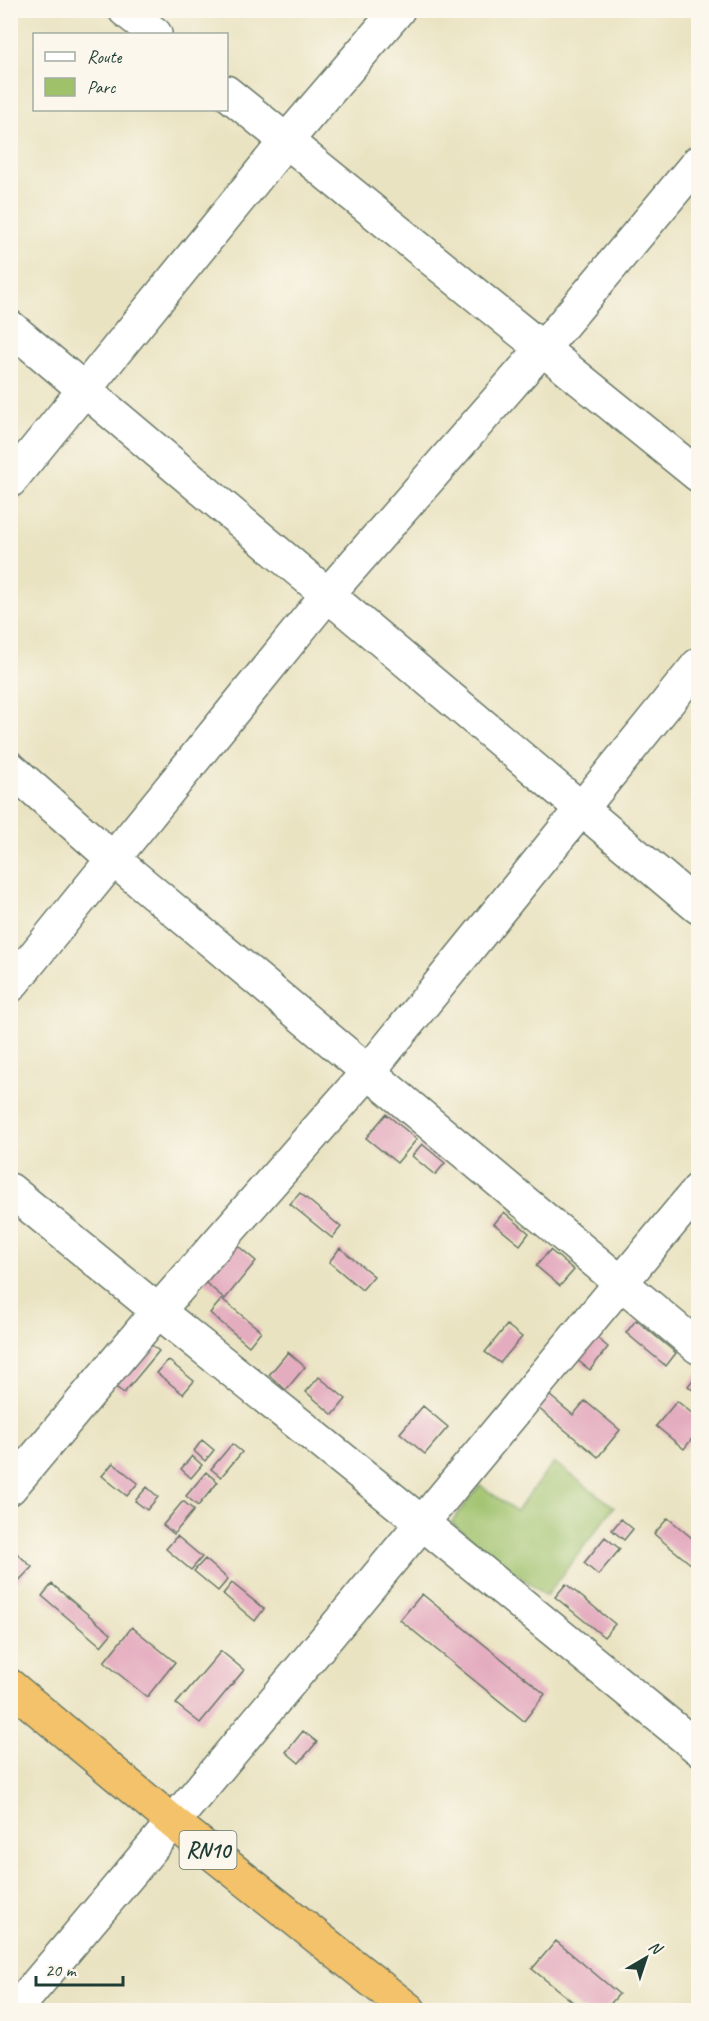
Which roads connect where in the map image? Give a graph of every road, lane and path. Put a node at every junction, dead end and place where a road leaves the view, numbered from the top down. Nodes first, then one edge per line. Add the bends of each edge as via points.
1 (125, 10) edge
2 (398, 10) edge
3 (154, 33) edge
4 (228, 94) edge
5 (287, 140) junction
6 (696, 170) edge
7 (10, 327) edge
8 (543, 348) junction
9 (85, 389) junction
10 (699, 475) edge
11 (10, 481) edge
12 (328, 594) junction
13 (699, 665) edge
14 (10, 768) edge
15 (582, 808) junction
16 (113, 859) junction
17 (699, 907) edge
18 (10, 986) edge
19 (369, 1071) junction
20 (10, 1190) edge
21 (699, 1190) edge
22 (621, 1283) junction
23 (158, 1311) junction
24 (699, 1347) edge
25 (10, 1488) edge
26 (421, 1522) junction
27 (10, 1686) edge
28 (695, 1738) edge
29 (174, 1823) junction
30 (15, 2010) edge
31 (409, 2010) edge

1 - 3 street
2 - 5 street
4 - 5 street
5 - 8 street
5 - 9 street
6 - 8 street
7 - 9 street
8 - 10 street
8 - 12 street
9 - 11 street
9 - 12 street
12 - 15 street
12 - 16 street
13 - 15 street
14 - 16 street
15 - 17 street
15 - 19 street
16 - 18 street
16 - 19 street
19 - 22 street
19 - 23 street
20 - 23 street
21 - 22 street
22 - 24 street
22 - 26 street
23 - 25 street
23 - 26 street
26 - 28 street
26 - 29 street
27 - 29 highway, RN10
29 - 30 street
29 - 31 highway, RN10

